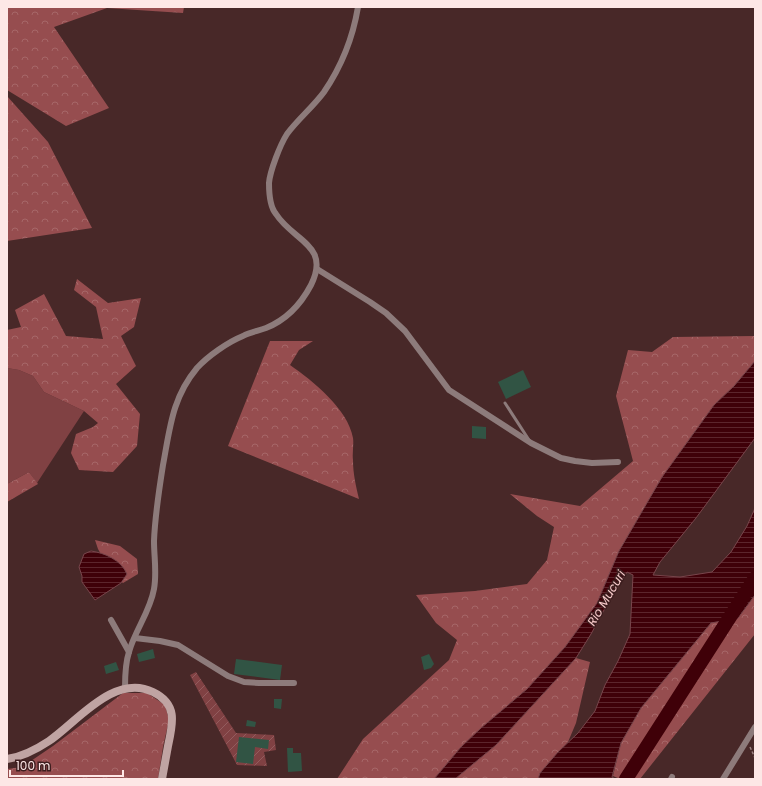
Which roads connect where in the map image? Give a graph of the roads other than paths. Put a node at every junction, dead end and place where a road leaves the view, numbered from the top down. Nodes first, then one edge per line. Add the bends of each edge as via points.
1 (358, 7) edge
2 (317, 269) junction
3 (505, 403) dead end
4 (531, 443) junction
5 (618, 462) dead end
6 (111, 620) dead end
7 (135, 638) junction
8 (129, 652) junction
9 (294, 683) dead end
10 (125, 688) junction
11 (755, 727) edge
12 (7, 759) edge
13 (162, 779) edge
14 (723, 779) edge

1 - 2 street via 355,25 342,61 314,105 287,135 274,163 269,182 275,214 310,247 317,261
2 - 4 street via 386,313 405,331 449,390
2 - 7 street via 310,287 297,307 267,328 242,336 214,353 198,367 182,388 171,416 156,507 154,589
3 - 4 lane
4 - 5 street via 575,462
6 - 8 street
7 - 8 street
7 - 9 street via 178,646 228,676 244,682
8 - 10 street via 125,668
10 - 12 main road via 103,698 49,741 32,751
10 - 13 main road via 150,690 167,701 171,710 173,725
11 - 14 street

